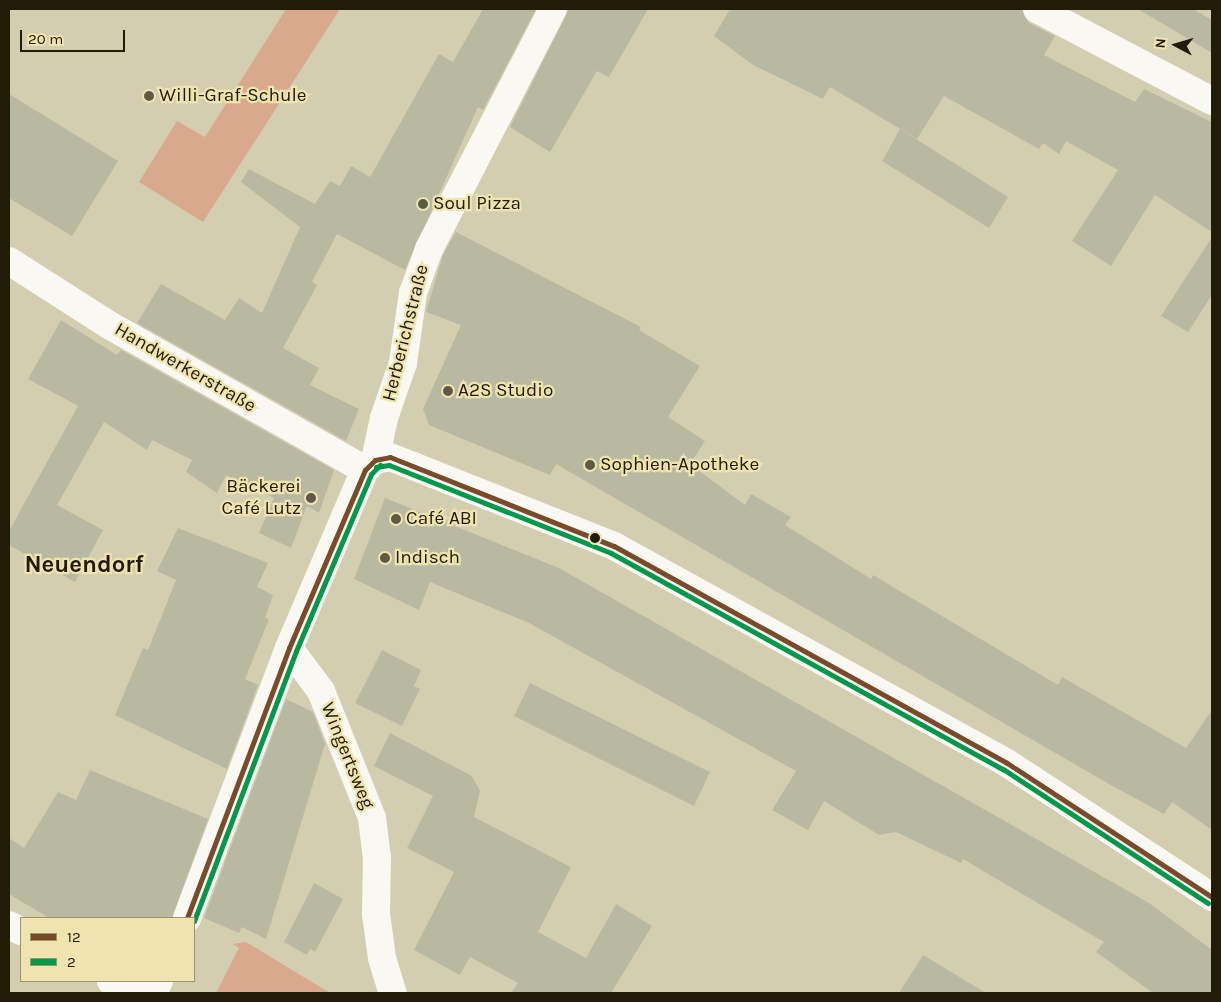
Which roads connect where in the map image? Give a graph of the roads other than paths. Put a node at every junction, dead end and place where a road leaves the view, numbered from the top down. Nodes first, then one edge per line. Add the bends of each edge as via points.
1 (553, 9) edge
2 (1037, 9) edge
3 (1212, 101) edge
4 (9, 261) edge
5 (370, 465) junction
6 (289, 648) junction
7 (1212, 897) edge
8 (186, 917) edge
9 (9, 925) edge
10 (20, 931) edge
11 (113, 982) edge
12 (134, 993) edge
13 (393, 993) edge

1 - 5 street, Herberichstraße via 428,249 413,293 403,362
2 - 3 street
4 - 5 street, Handwerkerstraße via 109,325
5 - 6 street, Herberichstraße
5 - 7 street via 390,457 614,546 1008,763
6 - 8 street, Herberichstraße
6 - 13 street, Wingertsweg via 321,691 372,818 377,857 376,914 382,958
9 - 10 street
11 - 12 street

